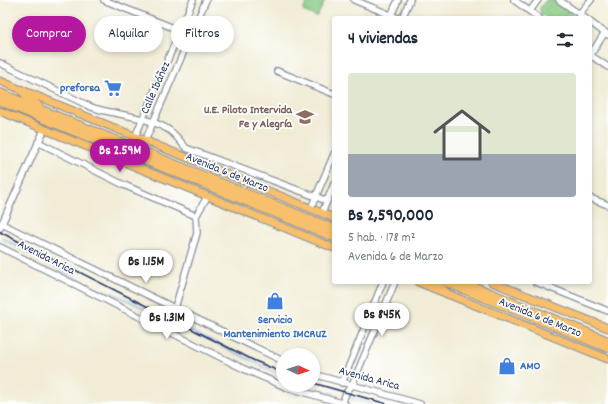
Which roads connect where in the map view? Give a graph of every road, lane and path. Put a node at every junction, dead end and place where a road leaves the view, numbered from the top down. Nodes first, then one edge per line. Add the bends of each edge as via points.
1 (104, 0) edge
2 (193, 0) edge
3 (206, 0) edge
4 (354, 0) edge
5 (398, 0) edge
6 (410, 0) edge
7 (515, 0) edge
8 (538, 0) edge
9 (559, 0) edge
10 (591, 0) edge
11 (530, 11) junction
12 (579, 14) junction
13 (187, 16) edge
14 (199, 16) edge
15 (389, 16) edge
16 (391, 16) edge
17 (403, 16) edge
18 (536, 16) edge
19 (582, 16) edge
20 (592, 24) edge
21 (171, 27) edge
22 (606, 34) edge
23 (172, 52) edge
24 (183, 52) edge
25 (592, 52) edge
26 (592, 56) edge
27 (0, 63) edge
28 (608, 68) edge
29 (278, 71) dead end
30 (0, 81) edge
31 (21, 90) junction
32 (0, 93) edge
33 (332, 93) edge
34 (0, 101) edge
35 (42, 110) junction
36 (0, 111) edge
37 (143, 118) junction
38 (152, 122) junction
39 (44, 130) junction
40 (135, 137) junction
41 (145, 141) junction
42 (38, 142) junction
43 (332, 159) edge
44 (332, 189) edge
45 (207, 197) junction
46 (316, 197) junction
47 (592, 199) edge
48 (327, 201) junction
49 (608, 205) edge
50 (311, 208) junction
51 (322, 213) junction
52 (196, 216) junction
53 (332, 217) edge
54 (0, 225) edge
55 (332, 228) edge
56 (332, 236) edge
57 (0, 247) edge
58 (332, 247) edge
59 (382, 284) edge
60 (394, 284) edge
61 (423, 284) edge
62 (436, 284) edge
63 (451, 284) edge
64 (468, 284) edge
65 (499, 284) edge
66 (541, 284) edge
67 (448, 294) junction
68 (175, 308) junction
69 (608, 311) edge
70 (608, 328) edge
71 (608, 341) edge
72 (608, 348) edge
73 (276, 358) edge
74 (608, 359) edge
75 (320, 376) edge
76 (342, 383) junction
77 (352, 386) junction
78 (344, 404) edge
79 (420, 404) edge

1 - 21 street
2 - 13 street, Calle Ibáñez
3 - 14 street, Calle Ibáñez
4 - 15 street
5 - 16 street
6 - 17 street
7 - 11 street
8 - 11 street
9 - 12 street
10 - 12 street
11 - 18 street
12 - 19 street
20 - 22 street
22 - 25 street
23 - 37 street, Calle Ibáñez
24 - 38 street, Calle Ibáñez
26 - 28 street
27 - 37 street via 91,107
29 - 33 street
30 - 31 main road, Avenida 6 de Marzo
31 - 35 highway
31 - 40 main road, Avenida 6 de Marzo
32 - 35 highway, Avenida 6 de Marzo
34 - 56 highway, Avenida 6 de Marzo
35 - 55 highway, Avenida 6 de Marzo
36 - 39 main road
37 - 38 street
37 - 40 street, Calle Ibáñez
38 - 41 street, Calle Ibáñez
38 - 46 street via 170,130 186,148
39 - 42 street
39 - 45 main road
40 - 41 main road, Avenida 6 de Marzo
41 - 50 main road, Avenida 6 de Marzo
42 - 52 street via 124,185
42 - 54 street
43 - 46 street
44 - 48 street
45 - 52 street
45 - 58 main road
46 - 48 street
46 - 50 street
47 - 49 street
48 - 51 street
50 - 51 main road, Avenida 6 de Marzo
51 - 53 main road, Avenida 6 de Marzo
52 - 68 street via 197,232
54 - 68 street, Avenida Arica
57 - 78 street, Avenida Arica via 244,369 286,388
59 - 76 street
60 - 77 street
61 - 67 main road, Avenida 6 de Marzo
62 - 67 highway
63 - 72 highway, Avenida 6 de Marzo
64 - 71 highway, Avenida 6 de Marzo
65 - 70 main road, Avenida 6 de Marzo
66 - 69 street
67 - 74 main road, Avenida 6 de Marzo
68 - 73 street, Avenida Arica
75 - 76 street, Avenida Arica
76 - 77 street, Avenida Arica
77 - 78 street via 346,393
77 - 79 street, Avenida Arica

